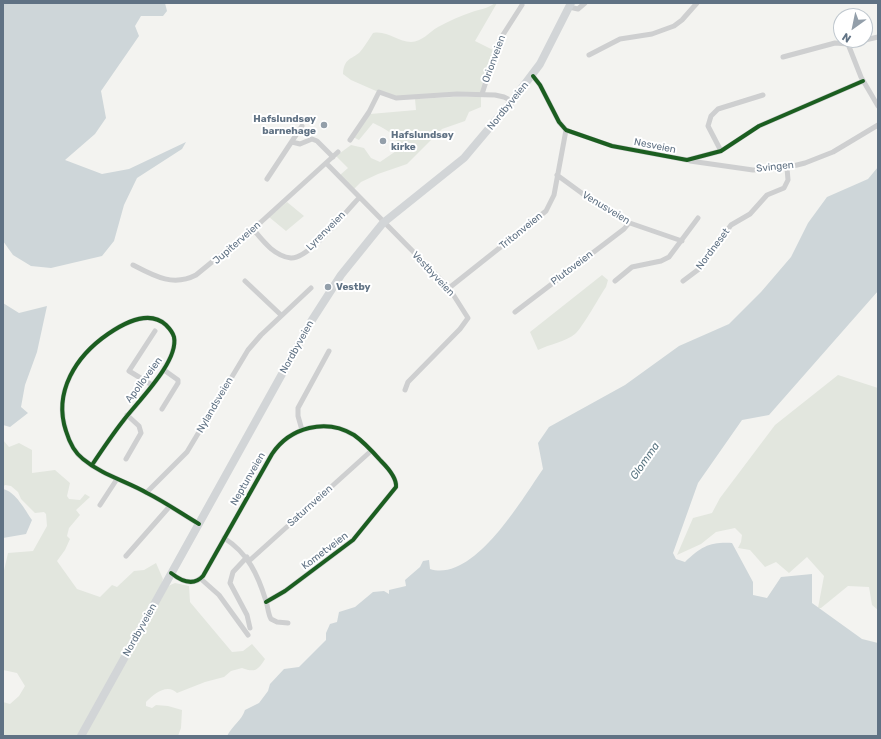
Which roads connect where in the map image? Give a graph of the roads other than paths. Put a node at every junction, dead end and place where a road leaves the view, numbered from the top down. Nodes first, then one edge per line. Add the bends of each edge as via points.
1 (585, 3) edge
2 (697, 3) edge
3 (522, 5) dead end
4 (570, 5) edge
5 (833, 44) edge
6 (850, 48) edge
7 (589, 55) dead end
8 (783, 57) dead end
9 (533, 76) junction
10 (863, 81) junction
11 (482, 94) junction
12 (763, 95) dead end
13 (512, 101) junction
14 (878, 106) edge
15 (878, 125) edge
16 (302, 126) dead end
17 (566, 130) junction
18 (350, 140) dead end
19 (292, 142) junction
20 (721, 151) junction
21 (338, 152) dead end
22 (715, 153) junction
23 (333, 157) junction
24 (688, 160) junction
25 (326, 163) junction
26 (715, 164) junction
27 (787, 168) junction
28 (557, 176) junction
29 (267, 179) dead end
30 (359, 198) junction
31 (698, 218) dead end
32 (383, 223) junction
33 (629, 223) junction
34 (253, 229) junction
35 (682, 240) junction
36 (133, 265) dead end
37 (245, 281) dead end
38 (615, 281) dead end
39 (683, 281) dead end
40 (311, 288) dead end
41 (449, 288) junction
42 (515, 312) dead end
43 (281, 315) junction
44 (155, 332) dead end
45 (329, 351) dead end
46 (164, 370) junction
47 (152, 385) junction
48 (405, 390) dead end
49 (162, 409) dead end
50 (127, 415) junction
51 (302, 430) junction
52 (371, 452) junction
53 (126, 459) dead end
54 (92, 466) junction
55 (117, 479) junction
56 (396, 482) joint
57 (147, 492) junction
58 (100, 505) dead end
59 (170, 506) junction
60 (199, 524) junction
61 (224, 538) junction
62 (126, 556) dead end
63 (248, 559) junction
64 (171, 573) junction
65 (201, 578) junction
66 (266, 602) junction
67 (288, 622) dead end
68 (250, 628) dead end
69 (248, 635) dead end
70 (81, 736) edge

1 - 4 street via 578,9
2 - 7 street via 674,26 652,34 620,39
3 - 11 street, Orionveien via 499,41
4 - 9 main road, Nordbyveien
5 - 8 street
6 - 10 street
9 - 13 main road, Nordbyveien
9 - 17 street via 540,84 558,122
10 - 14 street
10 - 20 street, Nesveien via 759,126
11 - 13 street via 504,97
11 - 18 street via 396,98 379,92
12 - 20 street via 712,113 708,126
13 - 32 main road, Nordbyveien via 464,158
15 - 27 street, Svingen via 833,152
16 - 19 street
17 - 24 street, Nesveien via 612,146
17 - 28 street, Tritonveien
19 - 23 street via 300,144 312,139
19 - 29 street
20 - 22 street, Nesveien
21 - 23 street, Jupiterveien
22 - 24 street, Nesveien
22 - 26 street
23 - 25 street, Jupiterveien
24 - 26 street, Svingen
25 - 30 street, Vestbyveien
25 - 34 street, Jupiterveien
26 - 27 street, Svingen via 753,170
27 - 39 street, Nordneset via 788,180 784,188 767,195 750,214 731,225 700,268
28 - 33 street, Venusveien
28 - 41 street, Tritonveien via 552,200 545,213
30 - 32 street, Vestbyveien
30 - 34 street, Lyrenveien via 311,248 300,256 290,258 277,253
31 - 35 street
32 - 41 street, Vestbyveien
32 - 60 main road, Nordbyveien via 319,308
33 - 35 street, Venusveien
33 - 42 street, Plutoveien
34 - 36 street, Jupiterveien via 204,270 187,280 157,277
35 - 38 street via 667,259 632,267
37 - 43 street
40 - 43 street, Nylandsveien
41 - 48 street, Vestbyveien via 468,318 408,382
43 - 57 street, Nylandsveien via 245,355 187,452
44 - 47 street via 129,371
45 - 51 street via 298,408
46 - 47 street, Apolloveien
46 - 49 street via 178,380 178,383
46 - 54 street, Apolloveien via 172,352 174,338 169,328 161,321 148,317 126,324 110,333 78,362 65,387 62,415 70,442 80,456
47 - 50 street, Apolloveien
50 - 53 street via 139,426 141,433
50 - 54 street, Apolloveien
51 - 52 street, Neptunveien via 322,426 340,429 359,439
51 - 61 street, Neptunveien via 288,437 274,450
52 - 56 street, Neptunveien
52 - 63 street, Saturnveien
54 - 55 street, Apolloveien
55 - 57 street, Apolloveien
55 - 58 street
56 - 66 street, Kometveien via 395,489 353,540
57 - 59 street, Apolloveien
59 - 60 street, Apolloveien
59 - 62 street
60 - 64 main road, Nordbyveien
61 - 63 street
61 - 65 street, Neptunveien
63 - 66 street
63 - 68 street, Saturnveien via 233,572 230,583 247,615
64 - 65 street via 185,582
64 - 70 main road, Nordbyveien
65 - 69 street via 216,592
66 - 67 street via 271,619 276,622

